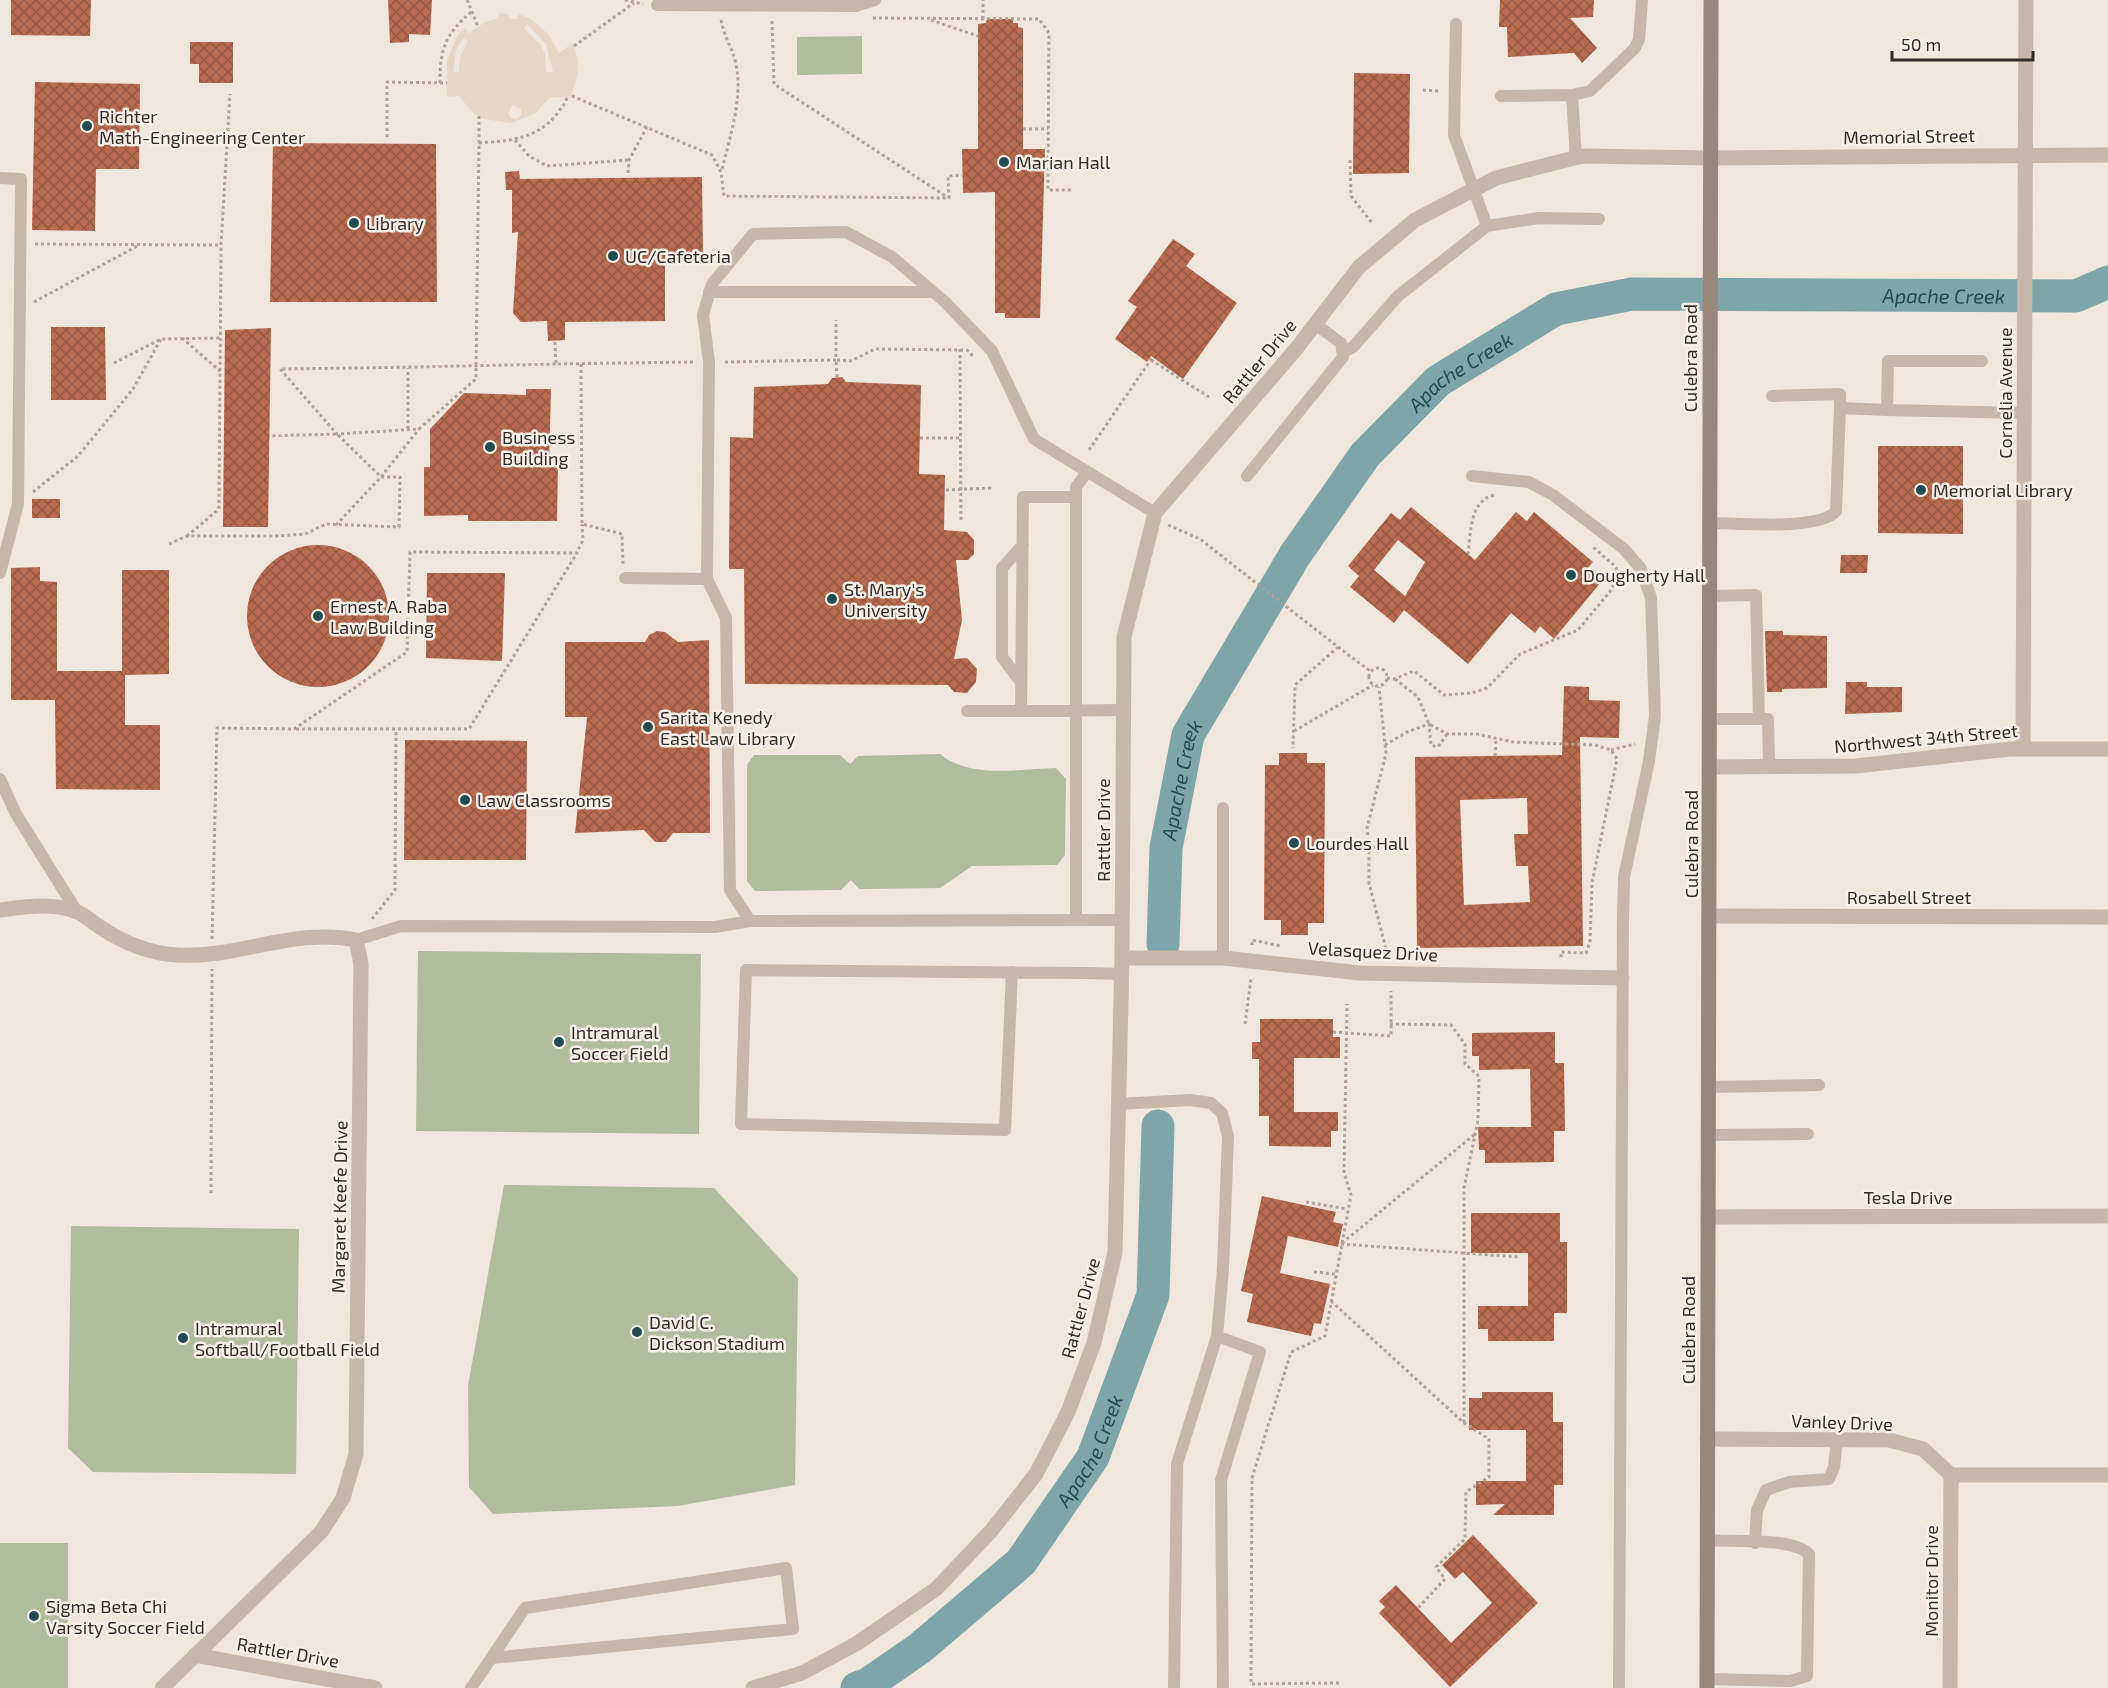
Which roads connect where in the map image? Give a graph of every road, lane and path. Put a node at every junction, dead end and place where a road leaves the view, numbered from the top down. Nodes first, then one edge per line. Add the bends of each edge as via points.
1 (467, 0) edge
2 (625, 0) edge
3 (875, 0) edge
4 (983, 0) edge
5 (1642, 0) edge
6 (1711, 0) edge
7 (2026, 0) edge
8 (657, 5) dead end
9 (719, 6) junction
10 (856, 6) junction
11 (771, 7) junction
12 (471, 12) junction
13 (927, 18) junction
14 (982, 19) junction
15 (1456, 24) dead end
16 (478, 26) dead end
17 (978, 36) dead end
18 (574, 46) dead end
19 (440, 83) junction
20 (447, 83) dead end
21 (230, 94) dead end
22 (1572, 94) junction
23 (572, 96) dead end
24 (1501, 96) dead end
25 (567, 98) dead end
26 (479, 117) dead end
27 (647, 127) junction
28 (1023, 129) dead end
29 (1048, 129) junction
30 (387, 137) dead end
31 (516, 140) junction
32 (479, 143) junction
33 (2026, 154) junction
34 (2108, 155) edge
35 (1576, 158) junction
36 (1711, 158) junction
37 (629, 160) junction
38 (1350, 160) dead end
39 (721, 172) junction
40 (628, 173) dead end
41 (962, 175) dead end
42 (0, 178) edge
43 (1475, 189) junction
44 (1072, 190) dead end
45 (949, 198) junction
46 (1599, 219) dead end
47 (1372, 223) dead end
48 (1487, 226) junction
49 (21, 244) junction
50 (140, 244) junction
51 (221, 245) junction
52 (709, 292) junction
53 (933, 292) junction
54 (19, 310) junction
55 (1315, 324) junction
56 (181, 337) junction
57 (220, 338) junction
58 (160, 339) junction
59 (960, 349) junction
60 (1344, 352) junction
61 (974, 357) dead end
62 (1982, 361) dead end
63 (114, 363) dead end
64 (556, 364) dead end
65 (581, 364) dead end
66 (476, 366) junction
67 (408, 368) junction
68 (220, 372) junction
69 (837, 377) dead end
70 (1772, 396) dead end
71 (1209, 397) dead end
72 (1840, 408) junction
73 (1887, 410) junction
74 (2024, 413) junction
75 (408, 429) junction
76 (419, 429) junction
77 (337, 434) junction
78 (269, 436) dead end
79 (920, 438) dead end
80 (962, 438) junction
81 (1089, 450) dead end
82 (1088, 472) junction
83 (1247, 476) dead end
84 (1472, 476) dead end
85 (381, 477) junction
86 (993, 488) dead end
87 (946, 490) dead end
88 (962, 490) junction
89 (1496, 495) dead end
90 (1076, 497) junction
91 (18, 504) junction
92 (1154, 519) junction
93 (962, 520) dead end
94 (1710, 523) junction
95 (582, 524) junction
96 (336, 525) junction
97 (187, 536) junction
98 (169, 544) dead end
99 (1023, 545) junction
100 (1591, 545) dead end
101 (577, 553) junction
102 (1468, 554) dead end
103 (0, 573) edge
104 (625, 578) joint
105 (707, 579) junction
106 (1710, 596) junction
107 (1338, 647) junction
108 (1370, 671) junction
109 (1387, 678) junction
110 (1394, 679) junction
111 (1021, 682) junction
112 (1373, 685) junction
113 (1379, 687) junction
114 (1123, 710) junction
115 (967, 711) dead end
116 (1021, 711) junction
117 (1076, 711) junction
118 (1711, 719) junction
119 (1759, 719) junction
120 (1430, 724) junction
121 (217, 728) dead end
122 (294, 729) junction
123 (396, 729) junction
124 (1294, 731) junction
125 (1447, 734) junction
126 (1496, 739) junction
127 (1652, 740) junction
128 (1385, 745) junction
129 (1293, 748) dead end
130 (2023, 749) junction
131 (2108, 749) edge
132 (1611, 750) junction
133 (1495, 756) dead end
134 (1768, 765) junction
135 (1711, 767) junction
136 (0, 779) edge
137 (1223, 808) dead end
138 (1369, 847) junction
139 (1405, 847) dead end
140 (0, 910) edge
141 (77, 912) junction
142 (1710, 916) junction
143 (2108, 917) edge
144 (1122, 920) junction
145 (750, 921) junction
146 (1076, 921) junction
147 (367, 925) dead end
148 (356, 940) junction
149 (1387, 953) dead end
150 (1122, 958) junction
151 (1223, 958) junction
152 (1561, 964) dead end
153 (1012, 972) junction
154 (1121, 974) junction
155 (1622, 978) junction
156 (1391, 983) dead end
157 (1347, 1004) dead end
158 (1390, 1024) junction
159 (1333, 1032) dead end
160 (1346, 1033) junction
161 (1819, 1084) dead end
162 (1709, 1087) junction
163 (1118, 1104) junction
164 (1808, 1134) dead end
165 (1474, 1135) junction
166 (1708, 1135) junction
167 (1305, 1202) dead end
168 (1347, 1209) junction
169 (2108, 1216) edge
170 (1708, 1217) junction
171 (1341, 1244) junction
172 (1466, 1255) junction
173 (1520, 1257) dead end
174 (1314, 1272) dead end
175 (1335, 1275) junction
176 (1331, 1301) junction
177 (1216, 1336) junction
178 (1464, 1423) junction
179 (1707, 1439) junction
180 (1837, 1440) junction
181 (1951, 1475) junction
182 (2108, 1475) edge
183 (1707, 1540) junction
184 (1755, 1543) junction
185 (1418, 1608) dead end
186 (195, 1655) junction
187 (491, 1658) junction
188 (1339, 1683) dead end
189 (1707, 1683) edge
190 (162, 1688) edge
191 (375, 1688) edge
192 (471, 1688) edge
193 (753, 1688) edge
194 (1174, 1688) edge
195 (1223, 1688) edge
196 (1619, 1688) edge
197 (1950, 1688) edge

1 - 12 path
2 - 18 path via 634,3
3 - 10 lane
4 - 14 path
5 - 22 lane via 1639,40 1634,49 1590,91
6 - 36 main road, Culebra Road
7 - 33 street, Cornelia Avenue
8 - 9 lane
9 - 11 lane
9 - 39 path via 725,40 733,50 736,66 737,104
10 - 11 lane
10 - 13 path via 855,18
11 - 45 path via 774,84
12 - 16 path
12 - 19 path via 450,32 443,46
13 - 14 path
13 - 17 path
14 - 29 path via 1039,19 1049,33
15 - 43 lane via 1454,135
19 - 20 path
19 - 30 path via 387,82
21 - 51 path
22 - 24 lane
22 - 35 lane
23 - 27 path
25 - 31 path via 550,122
26 - 32 path
27 - 37 path
27 - 39 path via 712,155
28 - 29 path
29 - 44 path via 1048,190
31 - 32 path
31 - 37 path via 529,156 547,166
32 - 66 path
33 - 34 street, Memorial Street
33 - 36 street, Memorial Street
33 - 74 street, Cornelia Avenue
35 - 36 street, Rattler Drive
35 - 43 street, Rattler Drive via 1496,178
36 - 94 main road, Culebra Road
37 - 40 path
38 - 47 path via 1351,196
39 - 45 path via 724,196
41 - 45 path via 948,176
42 - 49 lane via 21,179
43 - 48 lane
43 - 55 street, Rattler Drive via 1415,220 1359,267
46 - 48 lane via 1539,218
48 - 60 lane via 1398,296 1353,347
49 - 50 path
49 - 54 lane
50 - 51 path
50 - 54 path
51 - 57 path
52 - 53 lane
52 - 53 lane via 753,234 846,232 892,257
52 - 105 lane via 703,315 709,362
53 - 82 lane via 992,351 1034,439
54 - 91 lane
55 - 60 lane via 1341,343
55 - 92 street, Rattler Drive
56 - 57 path
56 - 58 path
56 - 68 path
57 - 68 path
58 - 63 path
58 - 91 path via 133,389 78,456
59 - 61 path via 970,351
59 - 69 path via 876,349 851,361 836,360
59 - 80 path
60 - 83 lane
62 - 73 lane via 1888,361
64 - 66 path
65 - 95 path
66 - 67 path
66 - 76 path via 476,379
67 - 75 path
67 - 77 path via 280,369
68 - 97 path via 219,509
70 - 72 lane via 1840,394
71 - 81 path via 1151,359
72 - 73 lane
72 - 94 lane via 1836,511 1831,518 1810,523
73 - 74 lane
74 - 130 street, Cornelia Avenue
75 - 76 path
75 - 77 path
76 - 85 path
77 - 78 path
77 - 85 path
79 - 80 path
80 - 88 path
82 - 90 lane via 1076,487
82 - 92 lane
84 - 127 lane via 1528,482 1553,495 1624,549 1641,569 1651,598 1654,636
85 - 96 path
85 - 96 path via 400,477 399,527
86 - 88 path
87 - 88 path
88 - 93 path
89 - 102 path via 1486,497 1475,510
90 - 99 lane via 1023,497
90 - 117 lane
91 - 103 lane
92 - 107 path via 1200,539
92 - 114 street, Rattler Drive via 1124,637
94 - 106 main road, Culebra Road
95 - 101 path via 583,540
95 - 104 path via 622,534
96 - 97 path via 326,524 306,534
97 - 98 path
99 - 111 lane
99 - 111 lane via 1002,568 1002,657
100 - 110 path via 1616,567 1617,575 1612,589 1578,630 1520,654 1487,688 1472,693 1444,695 1414,671
101 - 122 path via 410,552 407,652
101 - 123 path via 469,729
104 - 105 lane
105 - 145 lane via 726,618 730,890
106 - 118 main road, Culebra Road
106 - 119 lane via 1756,595
107 - 108 path
107 - 124 path via 1295,685
108 - 109 path via 1382,668
108 - 112 path via 1368,676
109 - 110 path
109 - 113 path
110 - 120 path via 1418,697
111 - 116 lane
112 - 113 path
112 - 124 path
113 - 128 path
114 - 117 lane
114 - 144 street, Rattler Drive
115 - 116 lane
116 - 117 lane
117 - 146 lane
118 - 119 lane
118 - 135 main road, Culebra Road
119 - 134 lane via 1768,719
120 - 125 path
120 - 125 path via 1431,745 1438,747
120 - 128 path
121 - 122 path
122 - 123 path
123 - 147 path via 395,890
124 - 129 path
125 - 126 path via 1477,734
126 - 132 path
126 - 133 path
127 - 132 path
127 - 155 lane via 1624,877
128 - 138 path via 1367,828
130 - 131 street, Northwest 34th Street
130 - 134 street, Northwest 34th Street via 1856,766
132 - 152 path via 1617,759 1592,884 1590,942 1586,953 1561,952
134 - 135 street, Northwest 34th Street
135 - 142 main road, Culebra Road
136 - 141 lane via 16,814
137 - 151 lane
138 - 139 path
138 - 149 path via 1369,883
140 - 141 street via 46,906
141 - 148 street via 127,943 157,953 212,954 321,936
142 - 143 street, Rosabell Street
142 - 162 main road, Culebra Road
144 - 146 lane
144 - 150 street, Rattler Drive
145 - 146 lane
145 - 148 lane via 715,927 401,926
148 - 186 street, Margaret Keefe Drive via 361,964 356,1454 343,1498 321,1532
150 - 151 street, Velasquez Drive
150 - 154 street, Rattler Drive
151 - 155 street, Velasquez Drive via 1360,974
153 - 153 lane via 746,970 741,1124 1005,1130
153 - 154 lane
154 - 163 street, Rattler Drive
155 - 196 lane
156 - 158 path
157 - 160 path
158 - 160 path via 1390,1035
158 - 165 path via 1451,1024 1465,1044 1465,1065 1479,1076
159 - 160 path
160 - 168 path via 1344,1173 1351,1196
161 - 162 lane
162 - 166 main road, Culebra Road
163 - 177 lane via 1190,1100 1211,1103 1222,1113 1228,1136
163 - 193 street, Rattler Drive via 1115,1252 1094,1343 1068,1412 1036,1474 991,1532 936,1588 856,1644 802,1672
164 - 166 lane
165 - 171 path
165 - 172 path via 1464,1188
166 - 170 main road, Culebra Road
167 - 168 path
168 - 171 path
169 - 170 street, Tesla Drive
170 - 179 main road, Culebra Road
171 - 172 path
171 - 175 path
172 - 173 path
172 - 178 path
174 - 175 path
175 - 176 path
176 - 178 path
176 - 188 path via 1325,1336 1291,1352 1252,1478 1251,1683
177 - 194 lane via 1177,1464
177 - 195 lane via 1260,1352 1221,1480
178 - 185 path via 1489,1438 1489,1478 1466,1492 1465,1539 1436,1567 1445,1579
179 - 180 street, Vanley Drive
179 - 183 main road, Culebra Road
180 - 181 street, Vanley Drive via 1889,1440 1923,1449
180 - 184 lane via 1829,1479 1789,1482 1766,1490 1757,1510
181 - 182 street
181 - 197 street, Monitor Drive
183 - 184 lane
183 - 189 main road, Culebra Road
184 - 189 lane via 1802,1547 1809,1554 1807,1676 1790,1681
186 - 190 street, Margaret Keefe Drive
186 - 191 street, Rattler Drive
187 - 187 lane via 525,1608 786,1568 793,1629
187 - 192 lane

